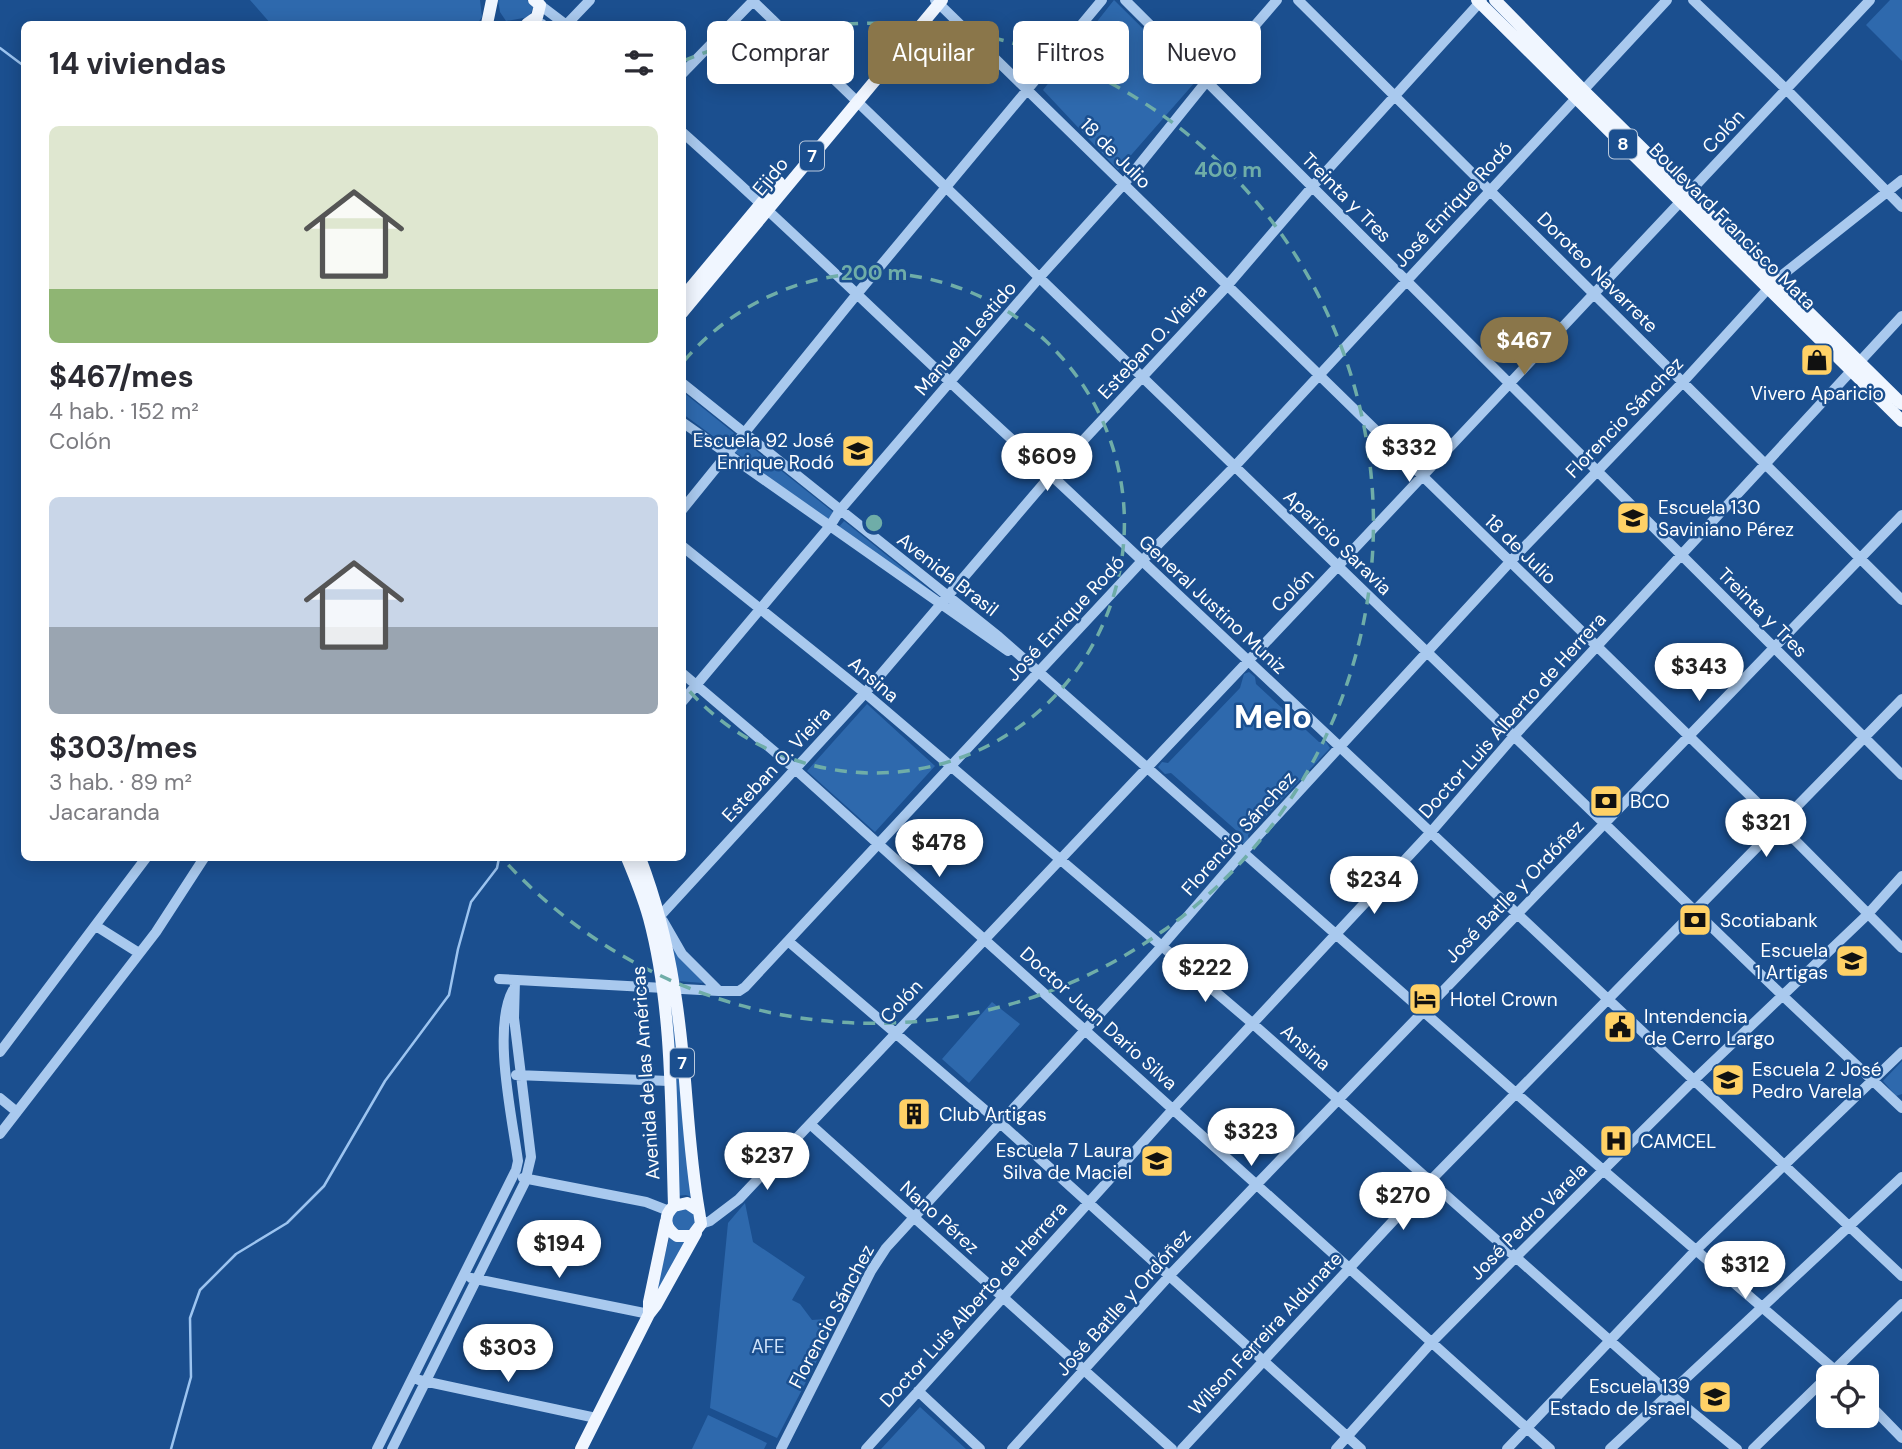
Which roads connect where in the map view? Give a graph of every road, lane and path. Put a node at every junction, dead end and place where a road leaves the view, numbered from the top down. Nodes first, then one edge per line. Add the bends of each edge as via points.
1 (492, 0) edge
2 (590, 0) edge
3 (753, 0) edge
4 (1102, 0) edge
5 (1125, 0) edge
6 (1277, 0) edge
7 (1298, 0) edge
8 (1495, 0) edge
9 (1667, 0) edge
10 (1693, 0) edge
11 (1870, 0) edge
12 (937, 1) edge
13 (1480, 1) edge
14 (537, 3) edge
15 (491, 21) edge
16 (534, 21) edge
17 (562, 21) edge
18 (569, 21) edge
19 (1146, 21) edge
20 (1259, 21) edge
21 (686, 70) edge
22 (1204, 84) edge
23 (1208, 84) edge
24 (1028, 89) junction
25 (1786, 89) junction
26 (1579, 94) junction
27 (1396, 96) junction
28 (855, 99) junction
29 (686, 136) edge
30 (1902, 180) edge
31 (1123, 185) junction
32 (946, 186) junction
33 (1312, 187) junction
34 (1491, 191) junction
35 (1886, 192) junction
36 (1686, 197) junction
37 (765, 206) junction
38 (1902, 207) edge
39 (1039, 278) junction
40 (1405, 281) junction
41 (1773, 284) junction
42 (1227, 286) junction
43 (1595, 293) junction
44 (686, 294) edge
45 (857, 294) junction
46 (686, 308) edge
47 (1902, 316) edge
48 (1856, 366) junction
49 (1319, 375) junction
50 (1143, 378) junction
51 (1683, 382) junction
52 (950, 383) junction
53 (1509, 383) junction
54 (686, 386) edge
55 (1902, 404) edge
56 (1902, 421) edge
57 (686, 425) edge
58 (744, 433) junction
59 (728, 454) junction
60 (1765, 463) junction
61 (1235, 466) junction
62 (1596, 471) junction
63 (1051, 475) junction
64 (1422, 476) junction
65 (686, 505) edge
66 (840, 510) junction
67 (1902, 515) edge
68 (830, 526) junction
69 (686, 549) edge
70 (1681, 555) junction
71 (1861, 557) junction
72 (1141, 562) junction
73 (1509, 563) junction
74 (1338, 566) junction
75 (947, 595) junction
76 (1902, 600) edge
77 (939, 605) junction
78 (761, 609) junction
79 (1597, 646) junction
80 (1775, 648) junction
81 (1428, 652) junction
82 (1248, 661) junction
83 (1026, 662) junction
84 (1038, 673) junction
85 (686, 676) edge
86 (697, 686) junction
87 (865, 693) junction
88 (686, 698) edge
89 (1902, 699) edge
90 (1514, 736) junction
91 (1688, 736) junction
92 (1864, 738) junction
93 (1340, 747) junction
94 (950, 766) junction
95 (1147, 768) junction
96 (795, 769) junction
97 (1902, 775) edge
98 (1604, 823) junction
99 (1779, 824) junction
100 (1431, 832) junction
101 (878, 845) junction
102 (1244, 851) junction
103 (1061, 860) junction
104 (144, 861) edge
105 (202, 861) edge
106 (628, 861) edge
107 (641, 861) edge
108 (1902, 876) edge
109 (1694, 910) junction
110 (1517, 913) junction
111 (1867, 915) junction
112 (655, 918) junction
113 (96, 926) junction
114 (1337, 933) junction
115 (984, 939) junction
116 (788, 941) junction
117 (1161, 947) junction
118 (1902, 948) edge
119 (139, 953) junction
120 (499, 979) dead end
121 (515, 983) junction
122 (668, 989) junction
123 (719, 991) junction
124 (1783, 996) junction
125 (1607, 998) junction
126 (1423, 1013) junction
127 (1252, 1023) junction
128 (1084, 1029) junction
129 (895, 1032) junction
130 (0, 1052) edge
131 (1902, 1052) edge
132 (506, 1074) junction
133 (521, 1075) junction
134 (1695, 1079) junction
135 (1873, 1080) junction
136 (669, 1081) junction
137 (1517, 1095) junction
138 (0, 1098) edge
139 (1338, 1098) junction
140 (1174, 1108) junction
141 (1902, 1108) edge
142 (17, 1112) junction
143 (999, 1122) junction
144 (810, 1124) junction
145 (0, 1134) edge
146 (1783, 1165) junction
147 (1603, 1170) junction
148 (513, 1175) junction
149 (1902, 1177) edge
150 (526, 1179) junction
151 (1431, 1180) junction
152 (1257, 1184) junction
153 (1088, 1203) junction
154 (670, 1212) junction
155 (915, 1216) junction
156 (699, 1222) junction
157 (1848, 1227) junction
158 (1696, 1250) junction
159 (1516, 1257) junction
160 (1348, 1267) junction
161 (1170, 1275) junction
162 (463, 1276) junction
163 (1902, 1276) edge
164 (477, 1280) junction
165 (1002, 1296) junction
166 (1902, 1304) edge
167 (1762, 1306) junction
168 (649, 1314) junction
169 (1609, 1339) junction
170 (1432, 1342) junction
171 (1262, 1361) junction
172 (1830, 1365) edge
173 (1846, 1365) edge
174 (1083, 1371) junction
175 (412, 1378) junction
176 (425, 1382) junction
177 (918, 1391) junction
178 (1816, 1393) edge
179 (1670, 1394) junction
180 (1879, 1414) edge
181 (596, 1418) junction
182 (1527, 1428) junction
183 (1347, 1436) junction
184 (1902, 1438) edge
185 (785, 1447) edge
186 (377, 1449) edge
187 (392, 1449) edge
188 (581, 1449) edge
189 (866, 1449) edge
190 (980, 1449) edge
191 (1013, 1449) edge
192 (1172, 1449) edge
193 (1182, 1449) edge
194 (1336, 1449) edge
195 (1361, 1449) edge
196 (1507, 1449) edge
197 (1550, 1449) edge
198 (1610, 1449) edge
199 (1737, 1449) edge
200 (1753, 1449) edge

1 - 15 main road
2 - 18 street
3 - 21 street
3 - 28 street, Aparicio Saravia
4 - 24 street
5 - 19 street, Treinta y Tres
6 - 20 street, Manuela Lestido
7 - 27 street, Doroteo Navarrete
8 - 26 main road, Boulevard Francisco Mata / 8
9 - 26 street, José Enrique Rodó
10 - 25 street
11 - 25 street, Colón
12 - 24 street, 18 de Julio
12 - 28 main road, Ejido / 7
13 - 26 main road, Boulevard Francisco Mata / 8
13 - 27 street, Esteban O. Vieira
14 - 16 main road
14 - 17 street
22 - 31 street, Manuela Lestido
23 - 33 street, Treinta y Tres
24 - 31 street, 18 de Julio
24 - 32 street
25 - 35 street
25 - 36 street, Colón
26 - 34 street, José Enrique Rodó
26 - 36 main road, Boulevard Francisco Mata / 8
27 - 33 street, Esteban O. Vieira
27 - 34 street, Doroteo Navarrete
28 - 32 street, Aparicio Saravia
28 - 37 main road, Ejido / 7
29 - 37 street, General Justino Muniz
30 - 35 street, Florencio Sánchez
31 - 39 street, Manuela Lestido
31 - 42 street, 18 de Julio
32 - 39 street, Aparicio Saravia
32 - 45 street
33 - 40 street, Treinta y Tres
33 - 42 street, Esteban O. Vieira
34 - 40 street, José Enrique Rodó
34 - 43 street, Doroteo Navarrete
35 - 38 street
35 - 41 street, Florencio Sánchez
36 - 41 main road, Boulevard Francisco Mata / 8
36 - 43 street, Colón
37 - 44 main road, Ejido / 7
37 - 45 street, General Justino Muniz
37 - 46 main road, Ejido / 7
39 - 50 street, Aparicio Saravia
39 - 52 street, Manuela Lestido
40 - 49 street, José Enrique Rodó
40 - 53 street, Treinta y Tres
41 - 48 main road, Boulevard Francisco Mata / 8
41 - 51 street, Florencio Sánchez
42 - 49 street, 18 de Julio
42 - 50 street, Esteban O. Vieira
43 - 51 street, Doroteo Navarrete
43 - 53 street, Colón
45 - 52 street, General Justino Muniz
45 - 58 street
47 - 48 street, Doctor Luis Alberto de Herrera
48 - 55 main road, Boulevard Francisco Mata / 8
48 - 56 main road, Boulevard Francisco Mata / 8
48 - 60 street, Doctor Luis Alberto de Herrera
49 - 61 street, José Enrique Rodó
49 - 64 street, 18 de Julio
50 - 61 street, Aparicio Saravia
50 - 63 street, Esteban O. Vieira
51 - 60 street, Doroteo Navarrete
51 - 62 street, Florencio Sánchez
52 - 63 street, General Justino Muniz
52 - 66 street, Manuela Lestido
53 - 62 street, Treinta y Tres
53 - 64 street, Colón
54 - 58 street, Avenida Brasil
57 - 59 street, Avenida Brasil
58 - 59 street
58 - 66 street, Avenida Brasil
59 - 65 street
59 - 68 street, Avenida Brasil
60 - 70 street, Doctor Luis Alberto de Herrera
60 - 71 street, Doroteo Navarrete
61 - 72 street, José Enrique Rodó
61 - 74 street, Aparicio Saravia
62 - 70 street, Treinta y Tres
62 - 73 street, Florencio Sánchez
63 - 72 street, General Justino Muniz
63 - 75 street, Esteban O. Vieira
64 - 73 street, 18 de Julio
64 - 74 street, Colón
66 - 68 street, Manuela Lestido
66 - 75 street, Avenida Brasil
67 - 71 street, José Batlle y Ordóñez
68 - 77 street, Avenida Brasil
68 - 78 street, Manuela Lestido
69 - 78 street, Ansina
70 - 79 street, Doctor Luis Alberto de Herrera
70 - 80 street, Treinta y Tres
71 - 76 street, Doroteo Navarrete
71 - 80 street, José Batlle y Ordóñez
72 - 82 street, General Justino Muniz
72 - 84 street, José Enrique Rodó
73 - 79 street, 18 de Julio
73 - 81 street, Florencio Sánchez
74 - 81 street, Aparicio Saravia
74 - 82 street, Colón
75 - 77 street, Esteban O. Vieira
75 - 83 street, Avenida Brasil
77 - 83 street, Avenida Brasil
77 - 87 street, Esteban O. Vieira
78 - 86 street, Manuela Lestido
78 - 87 street, Ansina
79 - 90 street, Doctor Luis Alberto de Herrera
79 - 91 street, 18 de Julio
80 - 91 street, José Batlle y Ordóñez
80 - 92 street, Treinta y Tres
81 - 90 street, Aparicio Saravia
81 - 93 street, Florencio Sánchez
82 - 93 street, General Justino Muniz
82 - 95 street, Colón
83 - 84 street, Avenida Brasil
84 - 94 street, José Enrique Rodó
84 - 95 street, Avenida Brasil
85 - 86 street, Doctor Juan Dario Silva
86 - 88 street, Manuela Lestido
86 - 96 street, Doctor Juan Dario Silva
87 - 94 street, Ansina
87 - 96 street, Esteban O. Vieira
89 - 92 street, Wilson Ferreira Aldunate
90 - 98 street, Aparicio Saravia
90 - 100 street, Doctor Luis Alberto de Herrera
91 - 98 street, José Batlle y Ordóñez
91 - 99 street, 18 de Julio
92 - 97 street, Treinta y Tres
92 - 99 street, Wilson Ferreira Aldunate
93 - 100 street, General Justino Muniz
93 - 102 street, Florencio Sánchez
94 - 101 street, José Enrique Rodó
94 - 103 street, Ansina
95 - 102 street, Avenida Brasil
95 - 103 street, Colón
96 - 101 street, Doctor Juan Dario Silva
96 - 112 street, Esteban O. Vieira
98 - 109 street, Aparicio Saravia
98 - 110 street, José Batlle y Ordóñez
99 - 109 street, Wilson Ferreira Aldunate
99 - 111 street, 18 de Julio
100 - 110 street, General Justino Muniz
100 - 114 street, Doctor Luis Alberto de Herrera
101 - 115 street, Doctor Juan Dario Silva
101 - 116 street, José Enrique Rodó
102 - 114 street, Avenida Brasil
102 - 117 street, Florencio Sánchez
103 - 115 street, Colón
103 - 117 street, Ansina
104 - 113 street
105 - 119 street
106 - 112 main road, Avenida de las Américas / 7
107 - 112 main road, Avenida de las Américas / 7
108 - 111 street, José Pedro Varela
109 - 124 street, Aparicio Saravia
109 - 125 street, Wilson Ferreira Aldunate
110 - 125 street, General Justino Muniz
110 - 126 street, José Batlle y Ordóñez
111 - 118 street, 18 de Julio
111 - 124 street, José Pedro Varela
112 - 122 main road, Avenida de las Américas / 7
112 - 123 street
113 - 119 street
113 - 130 street
114 - 126 street, Avenida Brasil
114 - 127 street, Doctor Luis Alberto de Herrera
115 - 128 street, Doctor Juan Dario Silva
115 - 129 street, Colón
116 - 123 street, José Enrique Rodó via 745,987
116 - 129 street
117 - 127 street, Ansina
117 - 128 street, Florencio Sánchez
119 - 142 street
120 - 121 street, José Enrique Rodó
121 - 122 street, José Enrique Rodó
121 - 132 street via 505,1011
121 - 133 street
122 - 123 street, José Enrique Rodó
122 - 136 main road, Avenida de las Américas / 7
122 - 156 main road, Avenida de las Américas / 7
124 - 134 street, José Pedro Varela
124 - 135 street, Aparicio Saravia
125 - 134 street, General Justino Muniz
125 - 137 street, Wilson Ferreira Aldunate
126 - 137 street, Avenida Brasil
126 - 139 street, José Batlle y Ordóñez
127 - 139 street, Ansina
127 - 140 street, Doctor Luis Alberto de Herrera
128 - 140 street, Doctor Juan Dario Silva
128 - 143 street, Florencio Sánchez
129 - 143 street
129 - 144 street, Colón
131 - 135 street
132 - 133 street
132 - 148 street via 518,1161
133 - 136 street
133 - 150 street via 531,1157
134 - 146 street, General Justino Muniz
134 - 147 street, José Pedro Varela
135 - 141 street, Aparicio Saravia
135 - 146 street
136 - 154 main road, Avenida de las Américas / 7
137 - 147 street, Avenida Brasil
137 - 151 street, Wilson Ferreira Aldunate
138 - 142 street
139 - 151 street, Ansina
139 - 152 street, José Batlle y Ordóñez
140 - 152 street, Doctor Juan Dario Silva
140 - 153 street, Doctor Luis Alberto de Herrera
142 - 145 street
143 - 153 street
143 - 155 street, Florencio Sánchez
144 - 155 street, Nano Pérez
144 - 156 street, Colón via 739,1199 710,1221
146 - 157 street, General Justino Muniz
146 - 158 street
147 - 158 street, Avenida Brasil
147 - 159 street, José Pedro Varela
148 - 150 street
148 - 162 street
149 - 157 street
150 - 154 street via 646,1202
150 - 164 street
151 - 159 street, Ansina
151 - 160 street, Wilson Ferreira Aldunate
152 - 160 street, Doctor Juan Dario Silva
152 - 161 street, José Batlle y Ordóñez
153 - 161 street
153 - 165 street, Doctor Luis Alberto de Herrera
154 - 156 main road, Avenida de las Américas via 687,1203
154 - 156 main road via 670,1231 680,1237 689,1237
154 - 168 main road, Avenida de las Américas / 7
155 - 165 street, Nano Pérez
155 - 185 street, Florencio Sánchez via 871,1271
156 - 168 main road, Avenida de las Américas / 7
157 - 163 street, General Justino Muniz
157 - 167 street
158 - 167 street, Avenida Brasil
158 - 169 street
159 - 169 street, Ansina
159 - 170 street, José Pedro Varela
160 - 170 street, Doctor Juan Dario Silva
160 - 171 street, Wilson Ferreira Aldunate
161 - 171 street
161 - 174 street, José Batlle y Ordóñez
162 - 164 street
162 - 175 street
164 - 168 street
164 - 176 street
165 - 174 street, Nano Pérez
165 - 177 street, Doctor Luis Alberto de Herrera
166 - 173 street
167 - 172 street, Avenida Brasil
167 - 179 street
168 - 181 main road, Avenida de las Américas / 7
169 - 179 street, Ansina
169 - 182 street
170 - 182 street, Doctor Juan Dario Silva
170 - 183 street, José Pedro Varela
171 - 183 street
171 - 193 street, Wilson Ferreira Aldunate
174 - 191 street, José Batlle y Ordóñez
174 - 192 street, Nano Pérez
175 - 176 street
175 - 186 street
176 - 181 street
176 - 187 street
177 - 189 street, Doctor Luis Alberto de Herrera
177 - 190 street
178 - 200 street
179 - 198 street
179 - 199 street, Ansina
180 - 184 street
181 - 188 main road, Avenida de las Américas / 7
182 - 196 street
182 - 197 street, Doctor Juan Dario Silva
183 - 194 street, José Pedro Varela
183 - 195 street

